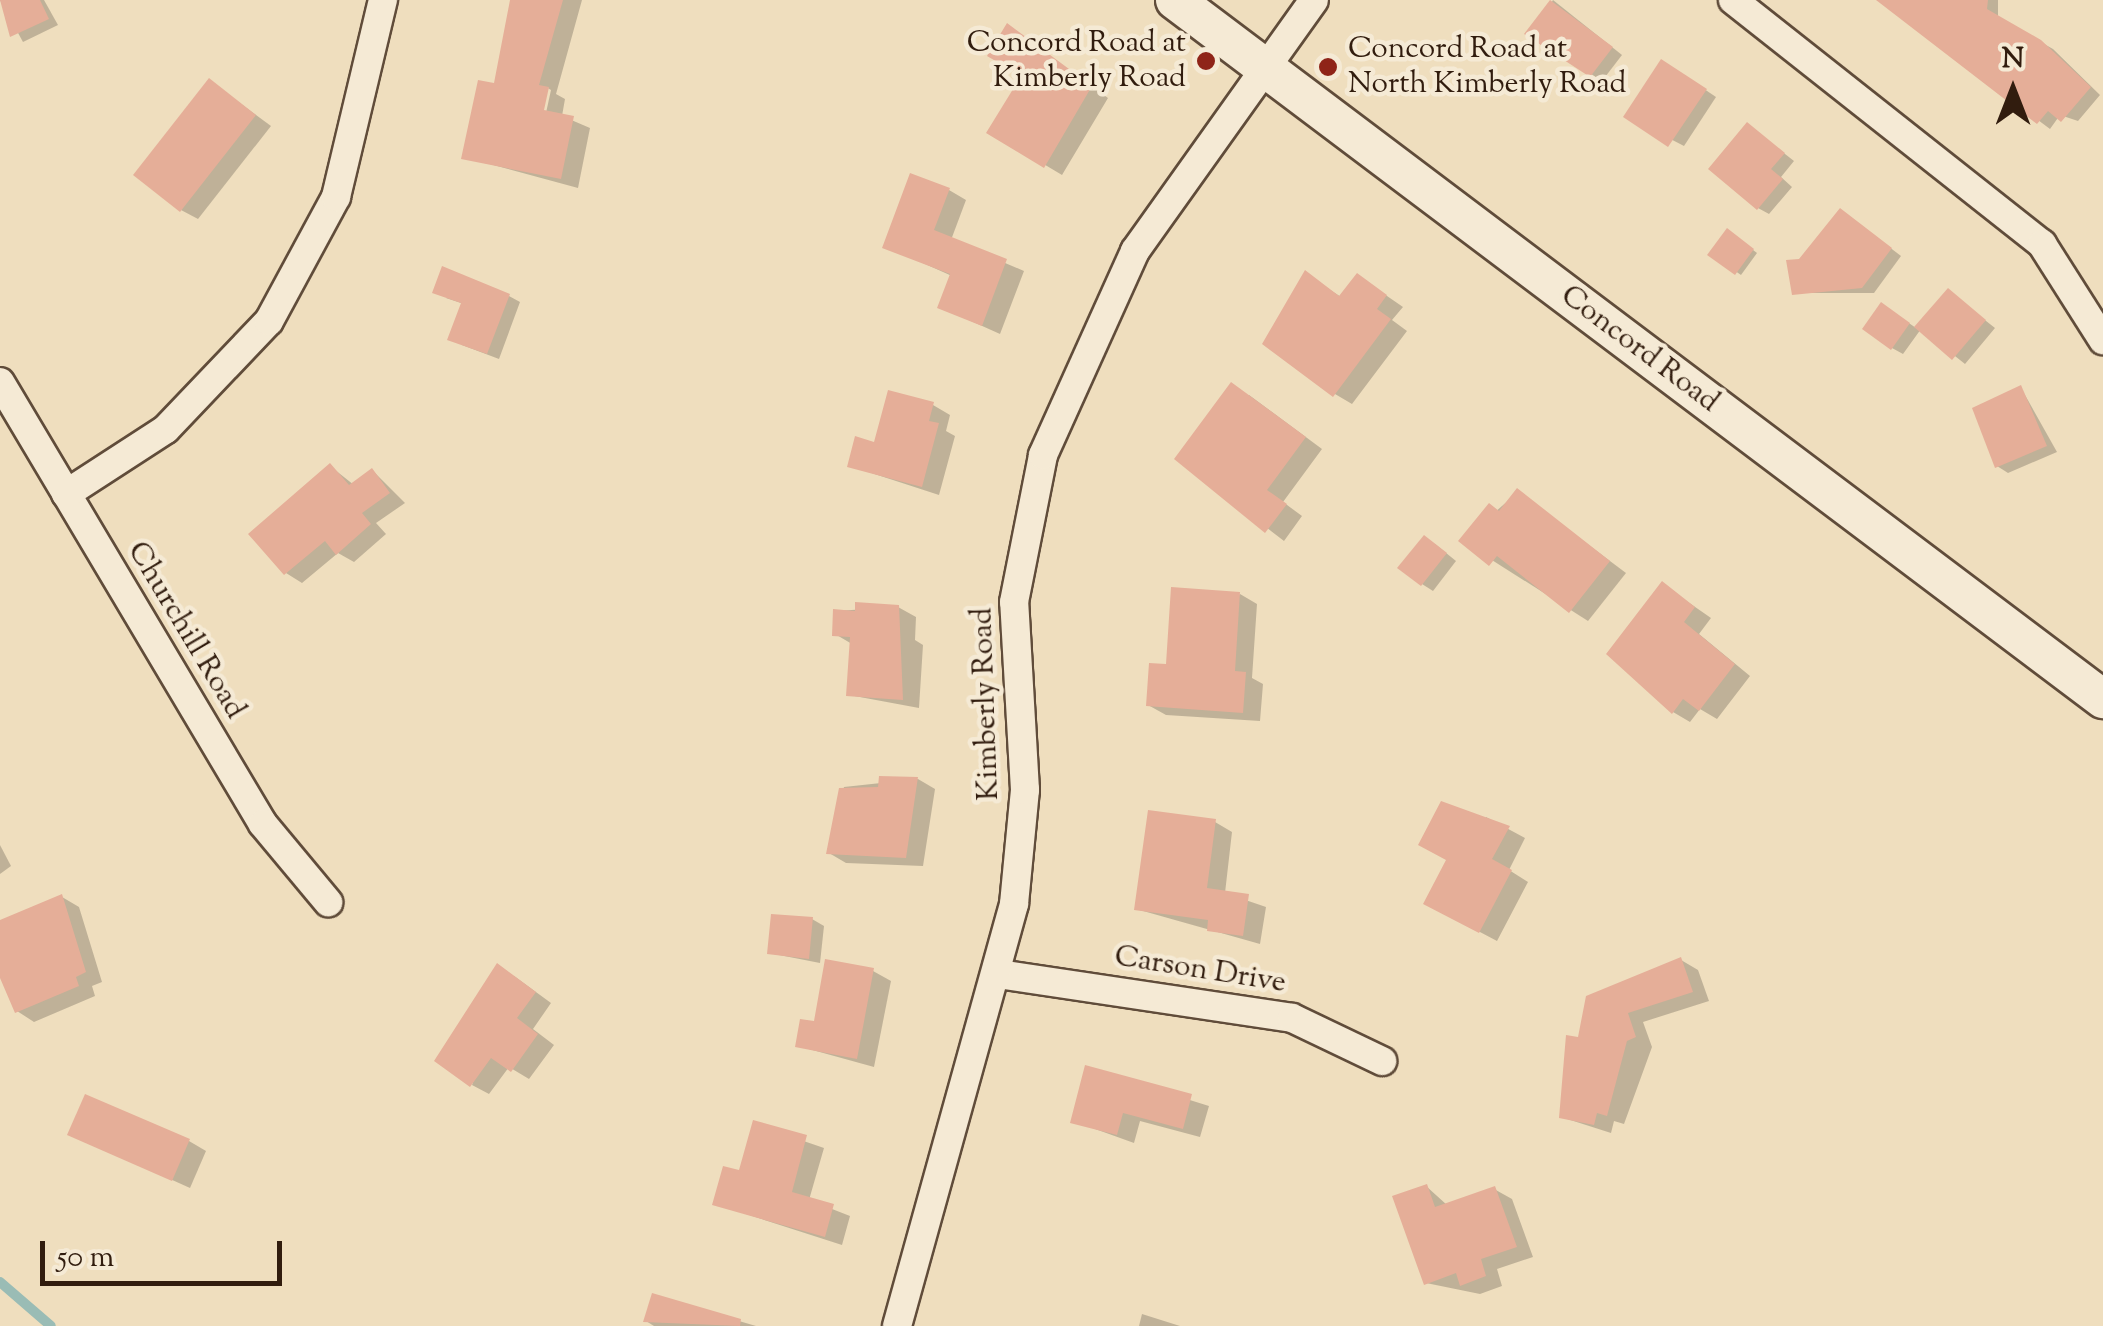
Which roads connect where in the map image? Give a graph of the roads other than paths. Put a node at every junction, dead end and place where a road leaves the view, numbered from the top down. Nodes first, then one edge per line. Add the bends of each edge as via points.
1 (383, 0) edge
2 (1176, 0) edge
3 (1314, 0) edge
4 (1733, 0) edge
5 (1266, 69) junction
6 (2103, 340) edge
7 (0, 382) edge
8 (66, 494) junction
9 (2103, 700) edge
10 (328, 902) dead end
11 (998, 974) junction
12 (1382, 1061) dead end
13 (897, 1326) edge

1 - 8 street via 336,197 278,307 166,429
2 - 5 main road, Concord Road
3 - 5 street, Kimberly Road
4 - 6 street via 2042,244
5 - 9 main road, Concord Road
5 - 11 street, Kimberly Road via 1136,251 1038,473 1014,602 1024,808
7 - 8 street, Churchill Road
8 - 10 street, Churchill Road via 263,824
11 - 12 street, Carson Drive via 1292,1018
11 - 13 street, Kimberly Road

